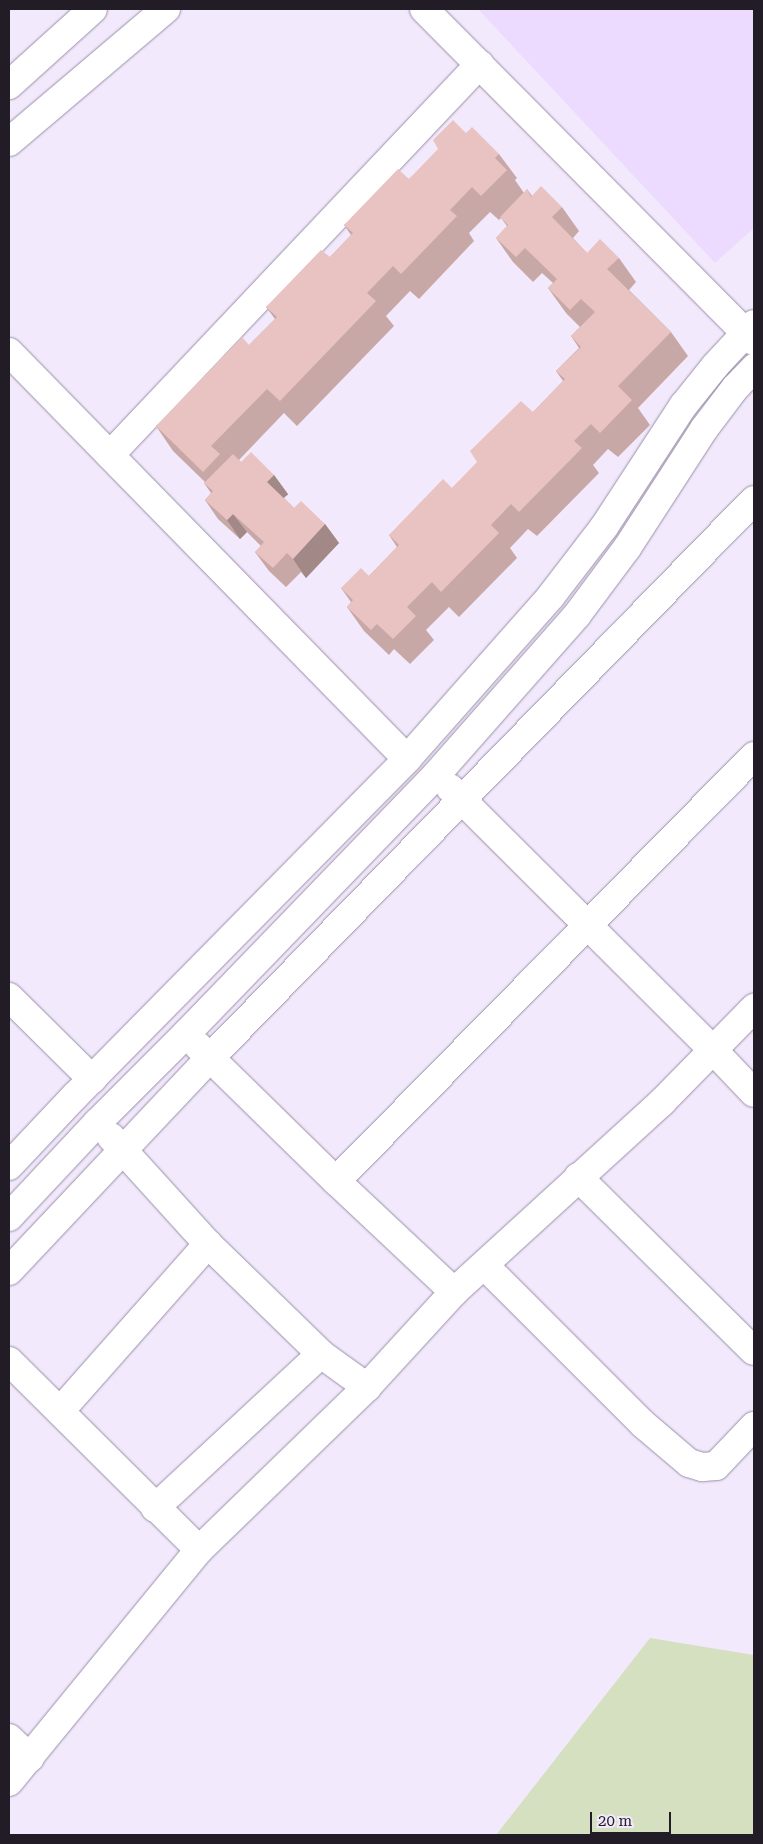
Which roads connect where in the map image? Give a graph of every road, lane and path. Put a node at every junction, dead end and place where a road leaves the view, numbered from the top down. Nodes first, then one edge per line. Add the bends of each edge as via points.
1 (93, 9) edge
2 (166, 9) edge
3 (424, 9) edge
4 (480, 64) junction
5 (9, 85) edge
6 (9, 142) edge
7 (752, 332) edge
8 (9, 352) edge
9 (754, 368) edge
10 (110, 455) junction
11 (754, 500) edge
12 (754, 756) edge
13 (407, 759) junction
14 (436, 775) junction
15 (462, 800) junction
16 (588, 925) junction
17 (9, 997) edge
18 (754, 1008) edge
19 (186, 1034) junction
20 (713, 1050) junction
21 (210, 1058) junction
22 (83, 1088) junction
23 (754, 1093) edge
24 (97, 1123) junction
25 (124, 1149) junction
26 (9, 1166) edge
27 (578, 1177) junction
28 (336, 1181) junction
29 (9, 1217) edge
30 (208, 1244) junction
31 (485, 1266) junction
32 (9, 1272) edge
33 (454, 1292) junction
34 (754, 1352) edge
35 (321, 1354) junction
36 (9, 1361) edge
37 (367, 1387) junction
38 (61, 1410) junction
39 (754, 1426) edge
40 (155, 1508) junction
41 (199, 1550) junction
42 (9, 1738) edge
43 (30, 1758) junction
44 (9, 1782) edge

1 - 5 street
2 - 6 street
3 - 4 street
4 - 7 street
4 - 10 street
7 - 13 street via 715,366 684,406 570,573
8 - 10 street
9 - 14 street via 704,429 594,594
10 - 13 street
11 - 15 street
12 - 16 street
13 - 22 street
14 - 15 street
14 - 19 street
15 - 16 street
15 - 21 street
16 - 20 street
16 - 28 street
17 - 22 street
18 - 20 street
19 - 21 street
19 - 24 street
20 - 23 street
20 - 27 street via 662,1102
21 - 25 street
21 - 28 street
22 - 24 street
22 - 26 street
24 - 25 street
24 - 29 street
25 - 30 street
25 - 32 street
27 - 31 street
27 - 34 street
28 - 33 street
30 - 35 street
30 - 38 street
31 - 33 street
31 - 39 street via 643,1424 689,1463 702,1468 716,1466
33 - 37 street
35 - 37 street
35 - 40 street
36 - 38 street
37 - 41 street
38 - 40 street
40 - 41 street
41 - 43 street
42 - 43 street
43 - 44 street

